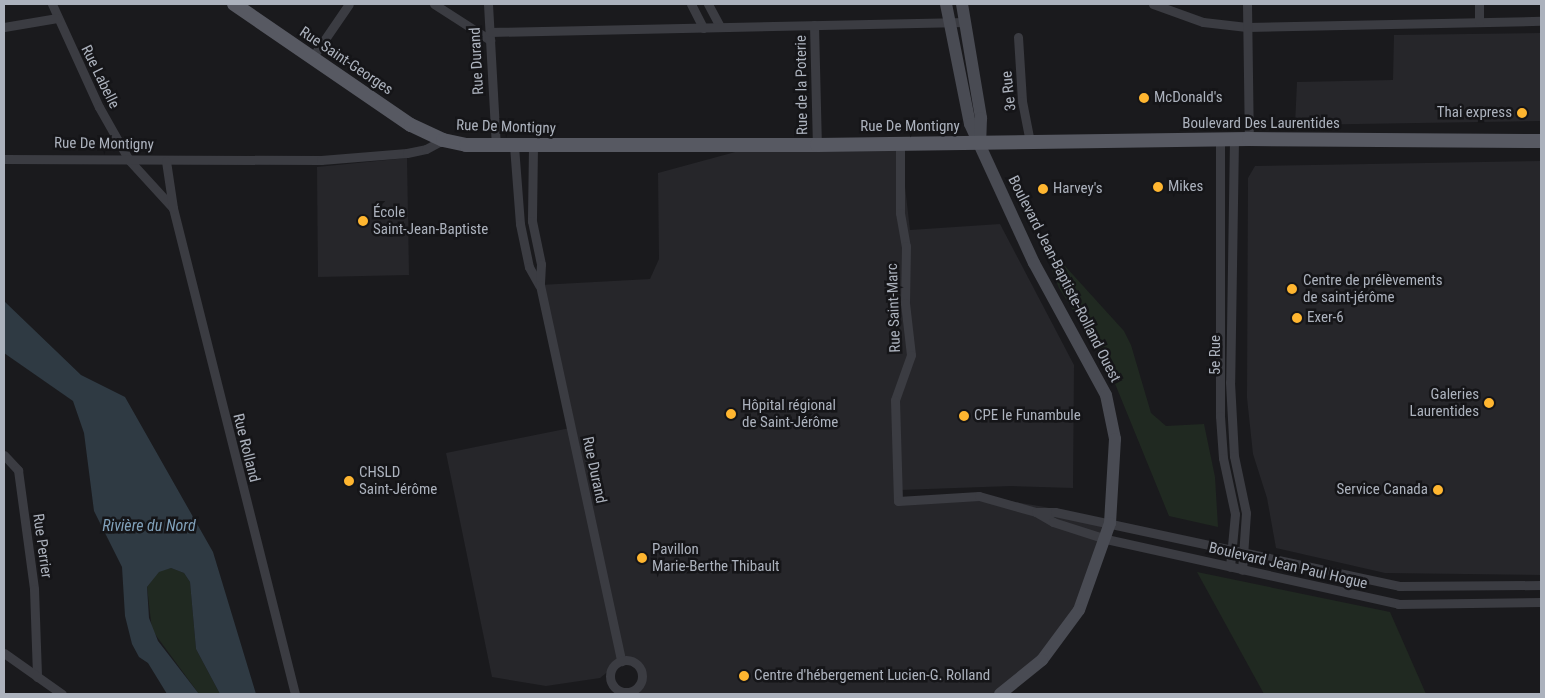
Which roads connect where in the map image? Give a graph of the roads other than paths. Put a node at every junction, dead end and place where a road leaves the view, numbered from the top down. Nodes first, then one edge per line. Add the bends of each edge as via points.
1 (52, 4) edge
2 (234, 4) edge
3 (349, 4) edge
4 (434, 4) edge
5 (488, 4) edge
6 (691, 4) edge
7 (708, 4) edge
8 (946, 4) edge
9 (962, 4) edge
10 (1153, 4) edge
11 (1247, 4) edge
12 (1479, 4) edge
13 (57, 18) junction
14 (1541, 21) edge
15 (965, 22) junction
16 (1480, 22) junction
17 (949, 23) junction
18 (814, 25) junction
19 (4, 27) edge
20 (720, 27) junction
21 (1247, 27) junction
22 (703, 28) junction
23 (490, 36) junction
24 (1018, 38) dead end
25 (312, 58) junction
26 (1227, 139) junction
27 (1249, 139) junction
28 (443, 140) junction
29 (1541, 141) edge
30 (1030, 142) junction
31 (900, 143) junction
32 (980, 143) junction
33 (816, 145) junction
34 (496, 146) junction
35 (514, 146) junction
36 (533, 146) junction
37 (4, 159) edge
38 (129, 160) junction
39 (166, 161) junction
40 (173, 208) junction
41 (540, 285) junction
42 (4, 456) edge
43 (898, 500) joint
44 (1036, 512) junction
45 (1110, 523) junction
46 (1106, 539) junction
47 (1233, 550) junction
48 (1244, 553) junction
49 (1230, 567) junction
50 (1242, 570) junction
51 (1541, 585) edge
52 (1541, 602) edge
53 (4, 653) edge
54 (621, 661) dead end
55 (37, 677) junction
56 (62, 694) edge
57 (295, 694) edge
58 (1000, 694) edge

1 - 13 street, Rue Labelle
2 - 25 main road, Rue Saint-Georges
3 - 25 street
4 - 23 street
5 - 23 street, Rue Durand
6 - 22 street
7 - 20 street
8 - 17 street, Boulevard Jean-Baptiste-Rolland Ouest
9 - 15 street
10 - 21 street via 1203,22
11 - 21 street
12 - 16 street
13 - 19 street
13 - 38 street, Rue Labelle via 99,107
14 - 16 street
15 - 17 street
15 - 32 street via 981,118
16 - 21 street
17 - 18 street
17 - 32 street, Boulevard Jean-Baptiste-Rolland Ouest via 970,124
18 - 20 street
18 - 33 street, Rue de la Poterie
20 - 22 street
21 - 27 street
22 - 23 street
23 - 34 street, Rue Durand
24 - 30 street, 3e Rue via 1022,101
25 - 28 main road, Rue Saint-Georges via 411,124
26 - 27 main road, Boulevard Des Laurentides
26 - 30 main road, Boulevard Des Laurentides
26 - 47 street, 5e Rue via 1220,416 1223,458 1235,514
26 - 48 street, 5e Rue via 1230,407 1234,456 1246,513
27 - 29 main road, Boulevard Des Laurentides
28 - 34 main road, Rue De Montigny
28 - 39 street, Rue De Montigny via 426,149 407,153 320,160
30 - 32 main road, Boulevard Des Laurentides
31 - 32 main road, Rue De Montigny
31 - 33 main road, Rue De Montigny
31 - 43 street, Rue Saint-Marc via 900,213 906,246 905,303 910,355 895,400
32 - 45 street, Boulevard Jean-Baptiste-Rolland Ouest via 1034,263 1106,395 1115,439
33 - 36 main road, Rue De Montigny
34 - 35 main road, Rue De Montigny
35 - 36 main road, Rue De Montigny
35 - 41 street, Rue Durand via 520,224 529,267
36 - 41 street, Rue Durand via 532,221 541,264
37 - 38 street, Rue De Montigny
38 - 39 street, Rue De Montigny
38 - 40 street, Rue Rolland
39 - 40 street, Rue Rolland
40 - 57 street, Rue Rolland
41 - 54 street, Rue Durand
42 - 55 street, Rue Perrier via 18,470 34,589
43 - 44 street, Boulevard Jean Paul Hogue via 979,496
44 - 45 street, Boulevard Jean Paul Hogue via 1055,512
44 - 46 street, Boulevard Jean Paul Hogue via 1053,522
45 - 46 street, Boulevard Jean-Baptiste-Rolland Ouest
45 - 47 street, Boulevard Jean Paul Hogue
46 - 49 street, Boulevard Jean Paul Hogue
46 - 58 street, Boulevard Jean-Baptiste-Rolland Ouest via 1079,610 1042,660
47 - 48 street, Boulevard Jean Paul Hogue
47 - 49 street, 5e Rue
48 - 50 street, 5e Rue
48 - 51 street, Boulevard Jean Paul Hogue via 1399,586
49 - 50 street, Boulevard Jean Paul Hogue
50 - 52 street, Boulevard Jean Paul Hogue via 1398,604
53 - 55 street
55 - 56 street

